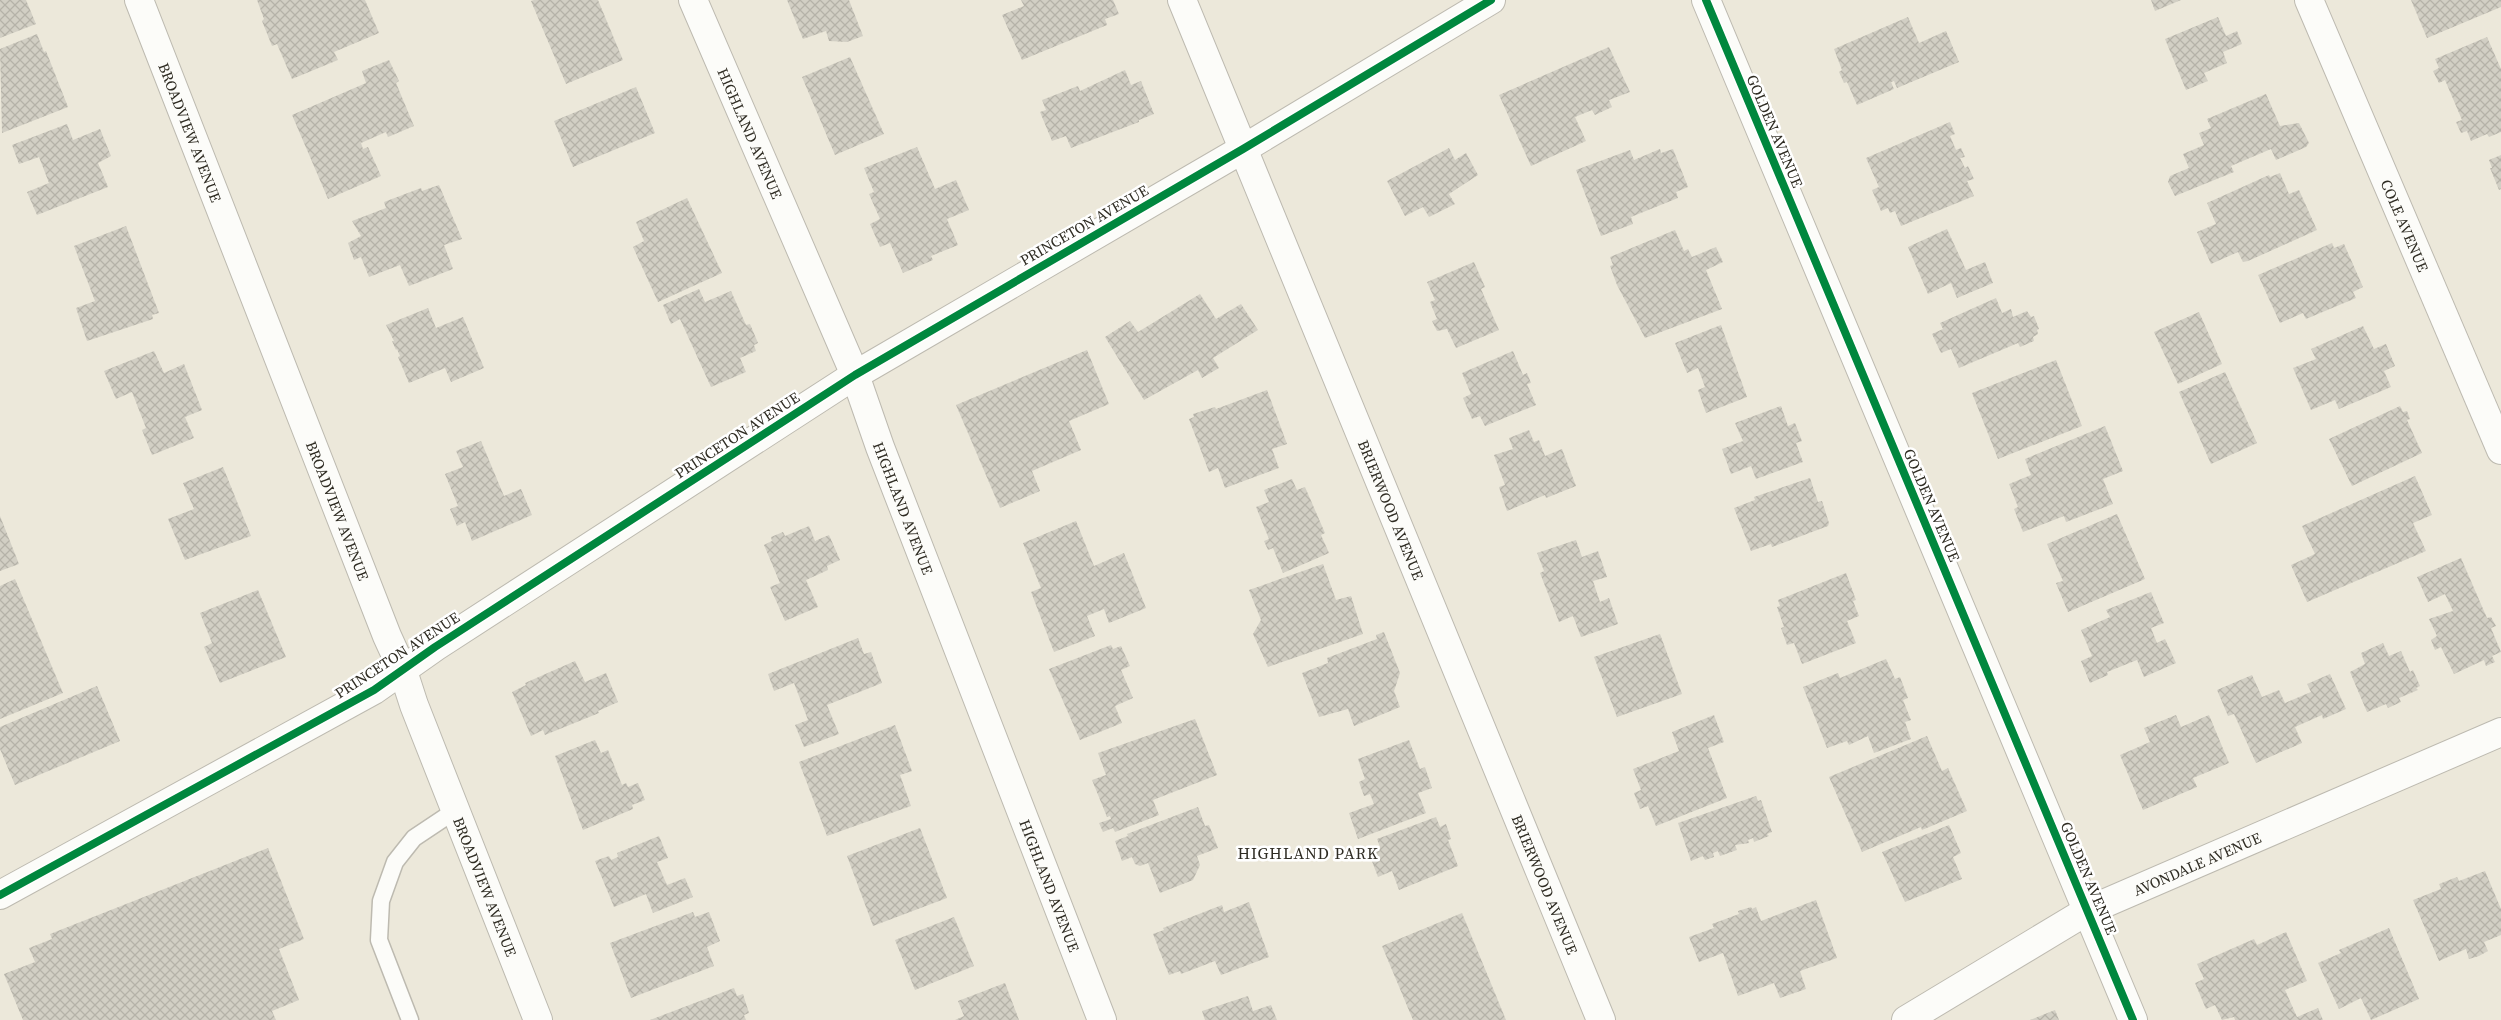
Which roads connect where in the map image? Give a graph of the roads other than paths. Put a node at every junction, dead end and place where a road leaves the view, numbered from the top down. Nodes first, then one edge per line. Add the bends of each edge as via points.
1 (139, 0) edge
2 (693, 0) edge
3 (1182, 0) edge
4 (1491, 0) edge
5 (1706, 0) edge
6 (2309, 0) edge
7 (1243, 149) junction
8 (855, 375) junction
9 (2501, 450) edge
10 (403, 671) junction
11 (2501, 732) edge
12 (456, 810) junction
13 (0, 895) edge
14 (2087, 911) junction
15 (410, 1020) edge
16 (538, 1020) edge
17 (1102, 1020) edge
18 (1601, 1020) edge
19 (1906, 1020) edge
20 (2133, 1020) edge

1 - 10 street, BROADVIEW AVENUE
2 - 8 street, HIGHLAND AVENUE
3 - 7 street, BRIERWOOD AVENUE
4 - 7 street, PRINCETON AVENUE
5 - 14 street, GOLDEN AVENUE
6 - 9 street, COLE AVENUE
7 - 8 street, PRINCETON AVENUE
7 - 18 street, BRIERWOOD AVENUE
8 - 10 street, PRINCETON AVENUE
8 - 17 street, HIGHLAND AVENUE
10 - 12 street, BROADVIEW AVENUE
10 - 13 street, PRINCETON AVENUE via 374,690
11 - 14 street, AVONDALE AVENUE
12 - 15 lane via 414,838 395,862 381,901 379,940
12 - 16 street, BROADVIEW AVENUE
14 - 19 street, AVONDALE AVENUE
14 - 20 street, GOLDEN AVENUE

